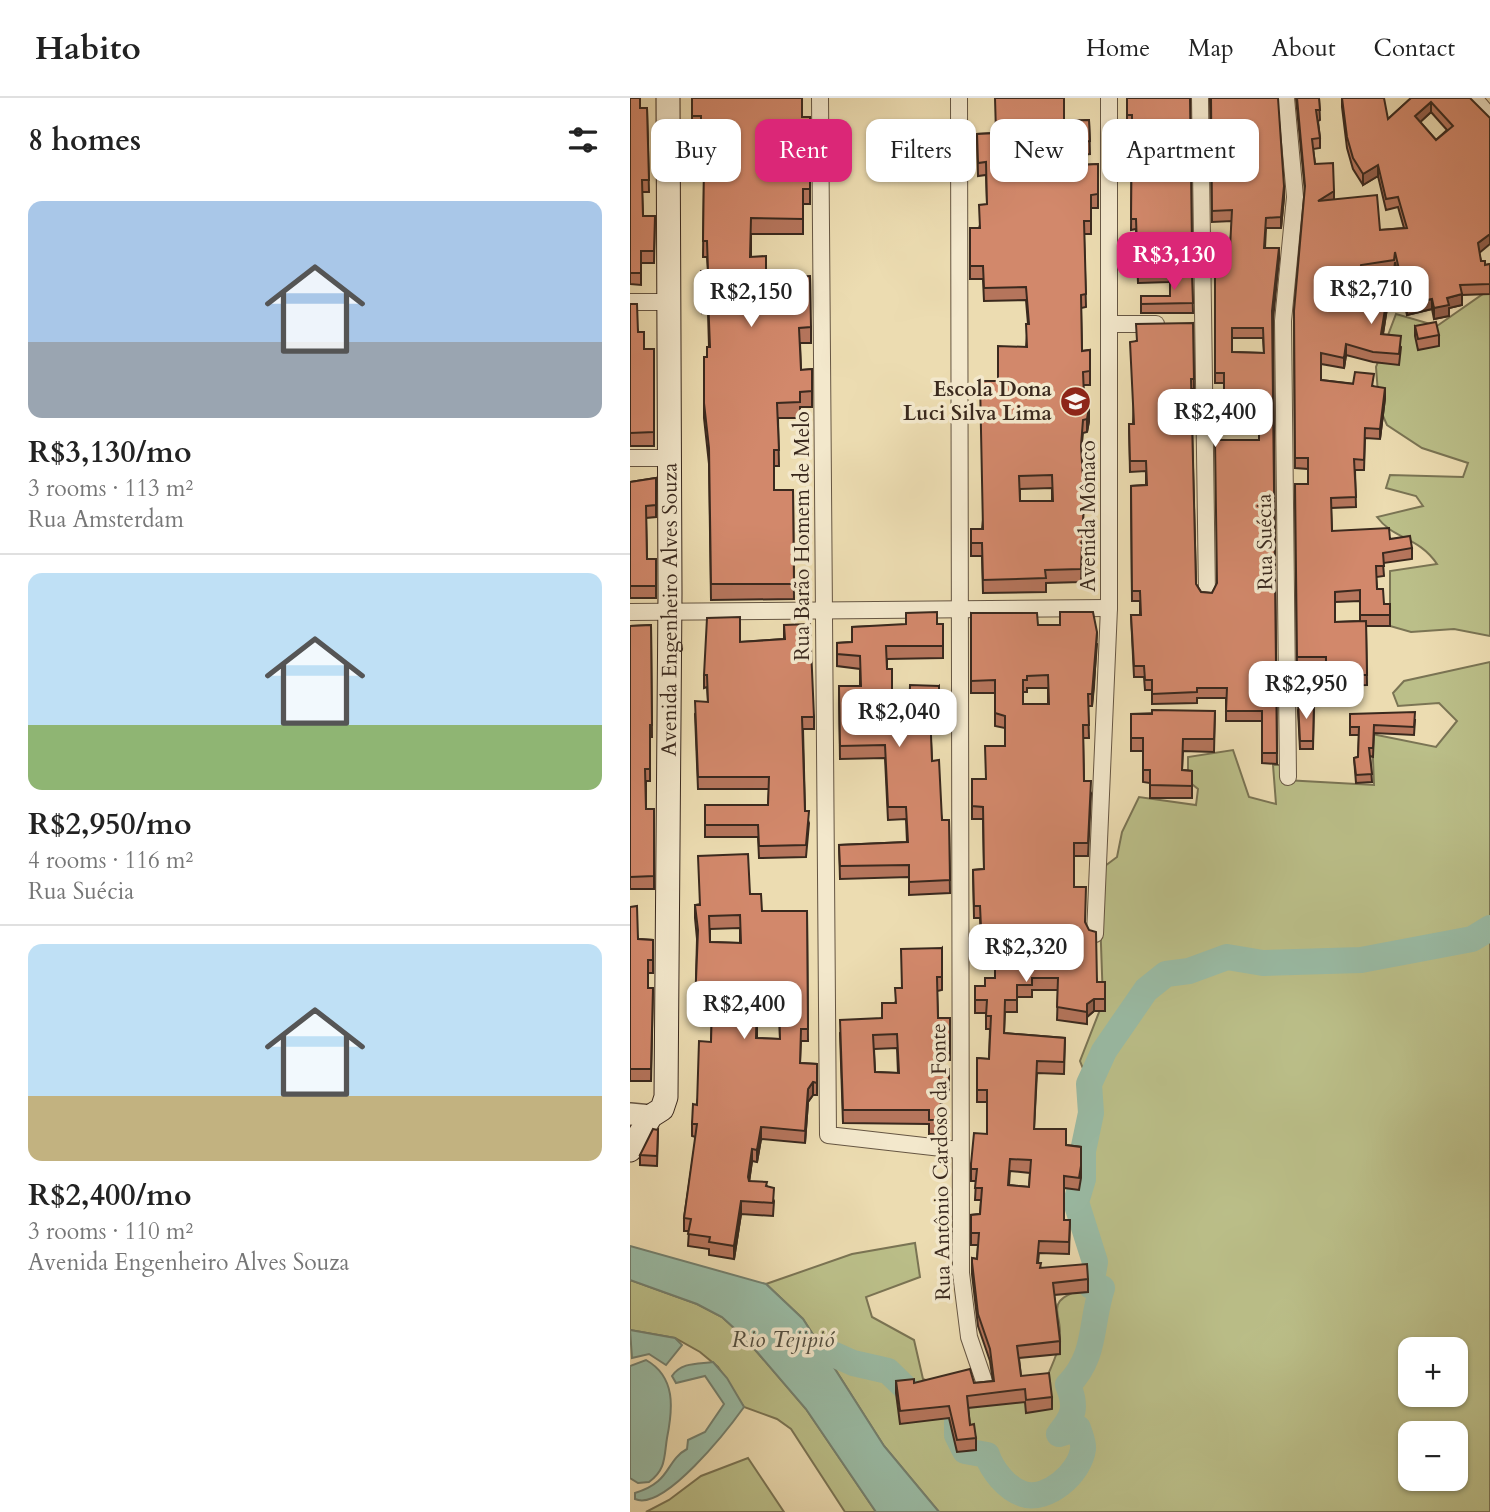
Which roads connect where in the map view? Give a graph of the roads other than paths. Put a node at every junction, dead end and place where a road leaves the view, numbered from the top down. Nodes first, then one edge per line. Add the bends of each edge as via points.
1 (667, 98) edge
2 (820, 98) edge
3 (959, 98) edge
4 (1109, 98) edge
5 (1200, 98) edge
6 (1286, 98) edge
7 (1475, 98) edge
8 (1490, 117) edge
9 (630, 302) edge
10 (667, 302) junction
11 (1109, 324) junction
12 (1188, 324) junction
13 (630, 458) edge
14 (670, 458) junction
15 (1207, 594) edge
16 (960, 608) junction
17 (1109, 608) junction
18 (822, 610) junction
19 (630, 612) edge
20 (668, 612) junction
21 (1288, 777) dead end
22 (1096, 934) edge
23 (640, 1115) edge
24 (630, 1150) edge
25 (959, 1150) junction
26 (984, 1381) edge

1 - 10 main road, Avenida Engenheiro Alves Souza
2 - 18 street, Rua Barão Homem de Melo
3 - 16 street, Rua Antônio Cardoso da Fonte
4 - 11 street, Avenida Mônaco
5 - 12 street
6 - 21 street, Rua Suécia via 1295,197 1283,334
7 - 8 street
9 - 10 street
10 - 14 main road, Avenida Engenheiro Alves Souza
11 - 12 street
11 - 17 street, Avenida Mônaco
12 - 15 street
13 - 14 street
14 - 20 main road, Avenida Engenheiro Alves Souza
16 - 17 street
16 - 18 street
16 - 25 street, Rua Antônio Cardoso da Fonte
17 - 22 street, Avenida Mônaco
18 - 20 street
18 - 25 street, Rua Barão Homem de Melo via 828,1135
19 - 20 street
20 - 23 main road, Avenida Engenheiro Alves Souza via 666,1097 662,1108
23 - 24 main road, Avenida Engenheiro Alves Souza
25 - 26 street, Rua Antônio Cardoso da Fonte via 964,1307

